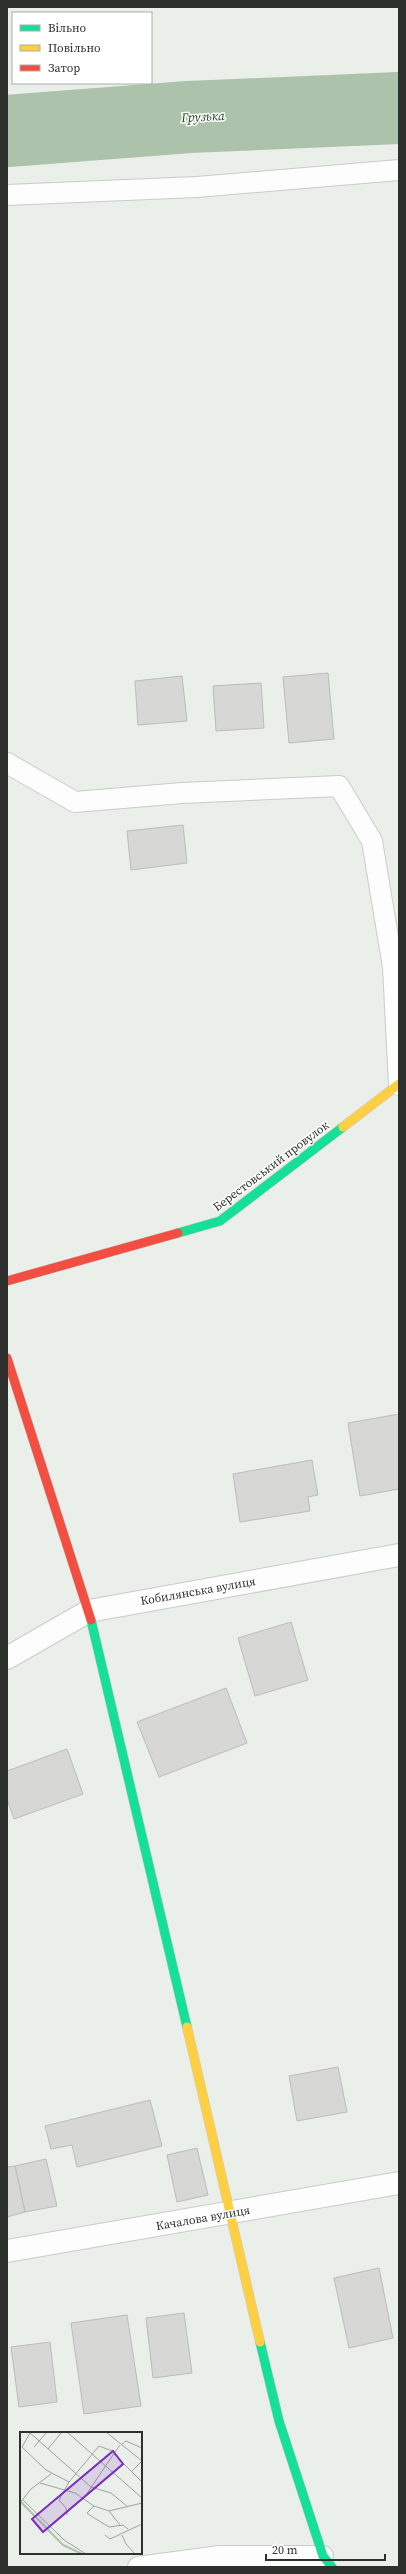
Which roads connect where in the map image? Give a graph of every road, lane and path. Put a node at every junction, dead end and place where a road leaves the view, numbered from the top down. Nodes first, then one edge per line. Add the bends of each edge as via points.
1 (399, 170) edge
2 (7, 195) edge
3 (7, 764) edge
4 (399, 1084) edge
5 (7, 1281) edge
6 (7, 1358) edge
7 (399, 1555) edge
8 (89, 1611) junction
9 (7, 1658) edge
10 (399, 2183) edge
11 (232, 2214) junction
12 (7, 2251) edge
13 (328, 2561) edge
14 (138, 2567) edge

1 - 2 lane via 197,187
3 - 4 lane via 74,802 182,793 339,786 372,841 393,967
4 - 5 street, Берестовський провулок via 220,1221
6 - 8 street
7 - 8 street, Кобилянська вулиця
8 - 9 street, Кобилянська вулиця
8 - 11 street
10 - 11 street, Качалова вулиця
11 - 12 street, Качалова вулиця
11 - 13 street via 279,2421
13 - 14 lane via 220,2556

